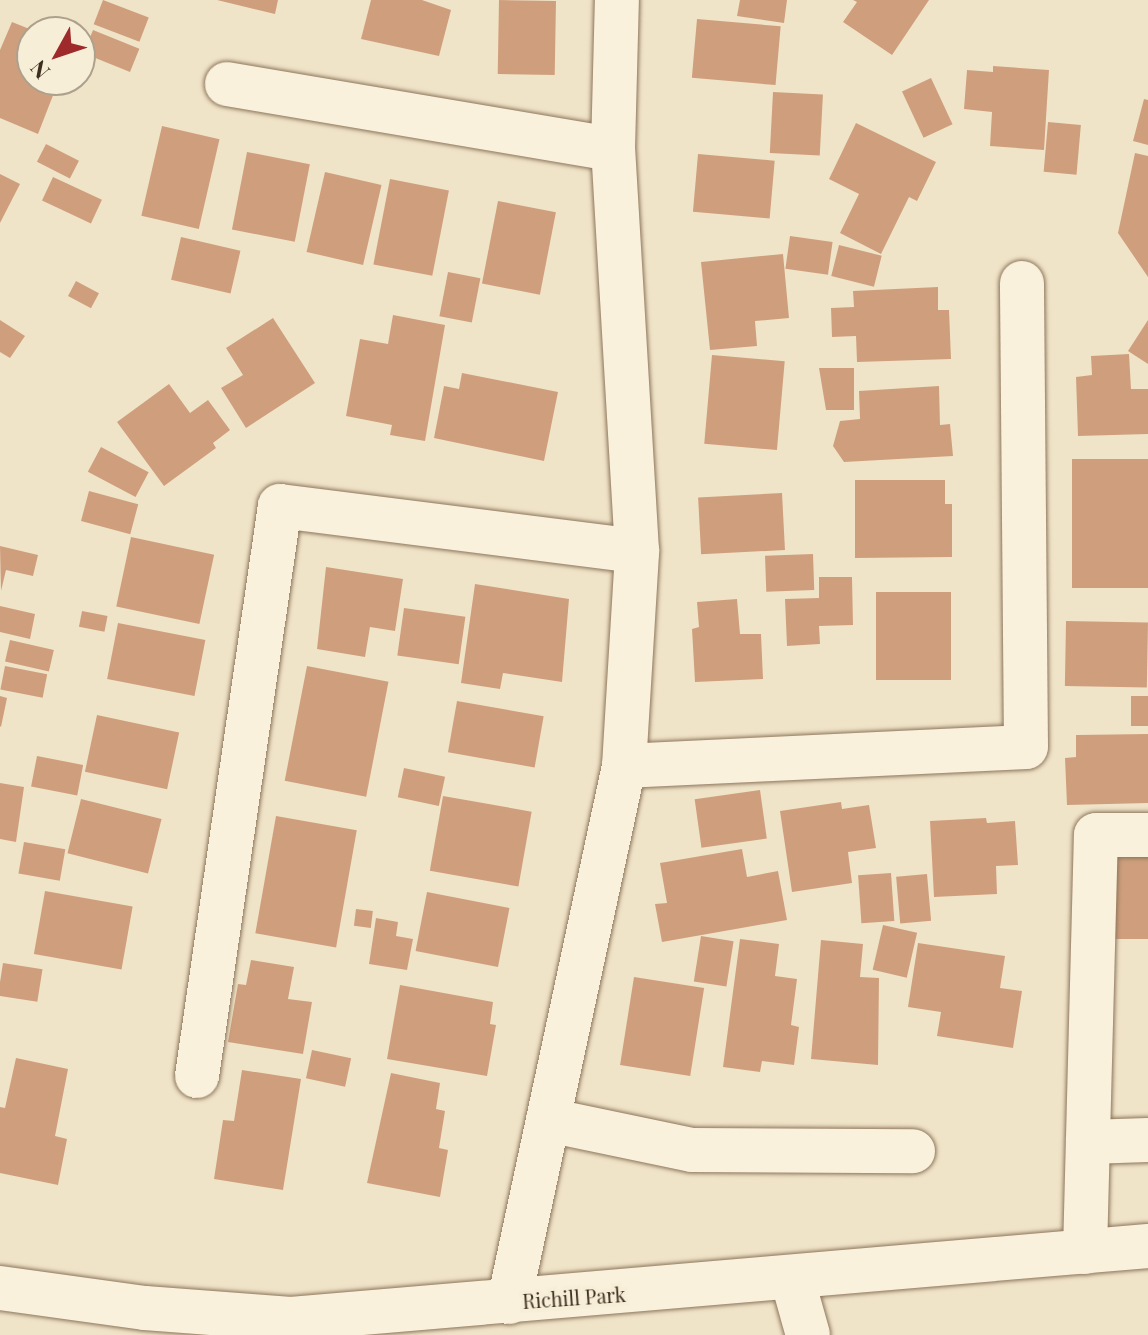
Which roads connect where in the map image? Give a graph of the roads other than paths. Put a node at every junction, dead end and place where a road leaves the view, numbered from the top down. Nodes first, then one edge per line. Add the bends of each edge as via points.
1 (617, 0) edge
2 (227, 84) dead end
3 (613, 149) junction
4 (1022, 283) dead end
5 (637, 551) junction
6 (624, 766) junction
7 (1148, 835) edge
8 (197, 1076) dead end
9 (548, 1120) junction
10 (1148, 1140) edge
11 (1088, 1142) junction
12 (913, 1151) dead end
13 (1148, 1246) edge
14 (1085, 1252) junction
15 (792, 1278) junction
16 (0, 1288) edge
17 (509, 1302) junction
18 (143, 1322) edge
19 (808, 1335) edge

1 - 3 street
2 - 3 street
3 - 5 street
4 - 6 street via 1026,747
5 - 6 street
5 - 8 street via 280,506
6 - 9 street
7 - 11 street via 1096,835
9 - 12 street via 692,1150
9 - 17 street
10 - 11 street
11 - 14 street
13 - 14 street, Richill Park
14 - 15 street, Richill Park
15 - 17 street, Richill Park
15 - 19 street
16 - 18 street, Richill Park
17 - 18 street, Richill Park via 291,1319

